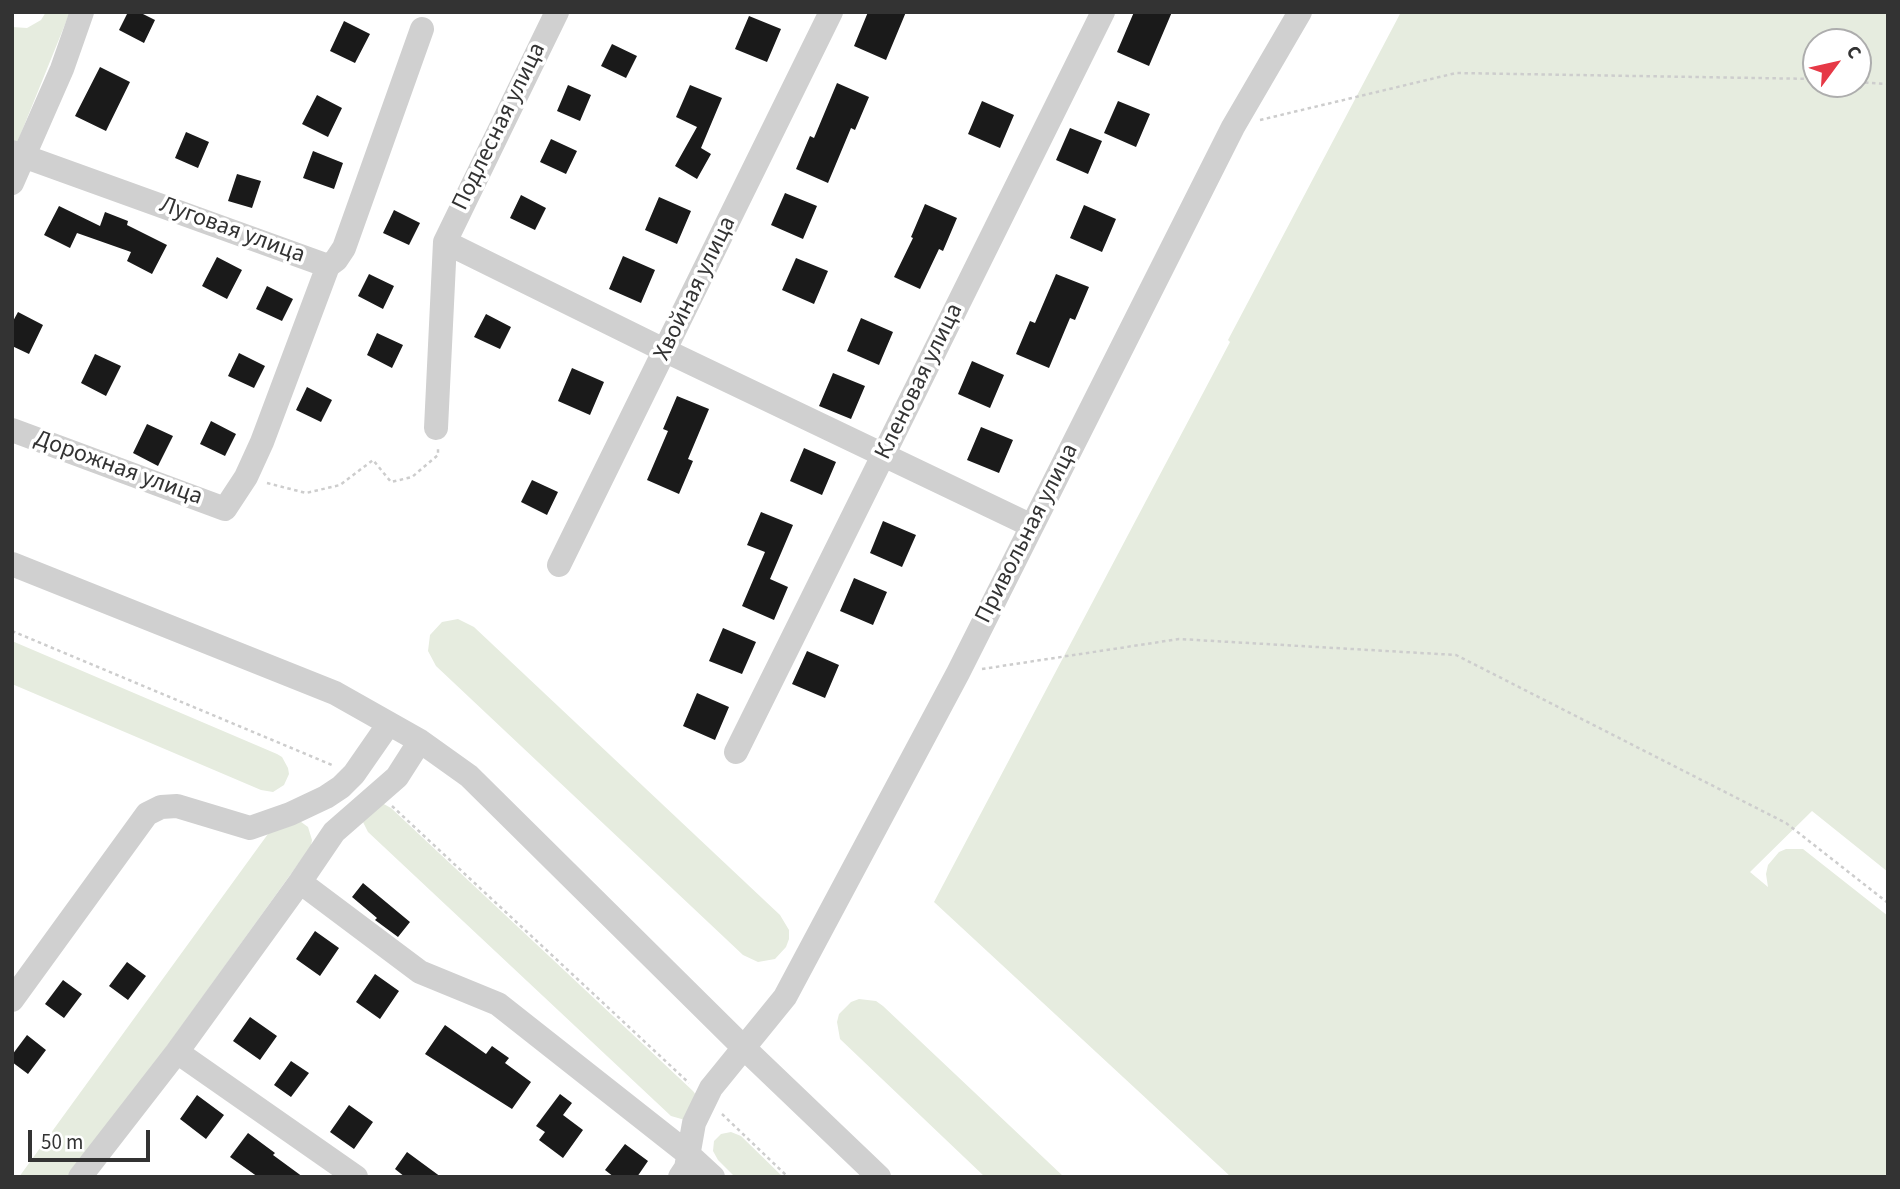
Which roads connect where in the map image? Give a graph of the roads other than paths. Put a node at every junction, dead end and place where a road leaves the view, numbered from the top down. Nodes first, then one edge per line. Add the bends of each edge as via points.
1 (82, 12) edge
2 (557, 12) edge
3 (831, 12) edge
4 (1103, 12) edge
5 (1300, 12) edge
6 (422, 29) dead end
7 (18, 154) edge
8 (12, 183) edge
9 (445, 242) junction
10 (328, 266) junction
11 (666, 352) junction
12 (436, 428) road end
13 (12, 430) edge
14 (885, 455) junction
15 (1032, 526) junction
16 (12, 564) edge
17 (559, 565) dead end
18 (388, 725) junction
19 (420, 741) junction
20 (736, 752) dead end
21 (300, 882) junction
22 (12, 1000) edge
23 (743, 1048) junction
24 (177, 1052) junction
25 (687, 1153) junction
26 (80, 1177) edge
27 (356, 1177) edge
28 (680, 1177) edge
29 (713, 1177) edge
30 (879, 1177) edge

1 - 7 street via 62,69
2 - 9 street, Подлесная улица
3 - 11 street, Хвойная улица
4 - 14 street, Кленовая улица
5 - 15 street, Привольная улица via 1233,127
6 - 10 street, Луговая улица via 344,247
7 - 8 street
7 - 10 street, Луговая улица
9 - 11 street
9 - 12 street
10 - 13 street, Дорожная улица via 262,442 225,509
11 - 14 street
11 - 17 street, Хвойная улица
14 - 15 street
14 - 20 street, Кленовая улица
15 - 23 street, Привольная улица via 785,997
16 - 18 street via 335,693
18 - 19 street
18 - 22 street via 354,775 326,797 290,814 250,828 177,806 146,814
19 - 21 street via 397,777 334,832
19 - 23 street via 469,776
21 - 24 street
21 - 25 street via 420,972 498,1004
23 - 25 street, Привольная улица via 711,1088 694,1123
23 - 30 street
24 - 26 street
24 - 27 street
25 - 28 street, Привольная улица
25 - 29 street

